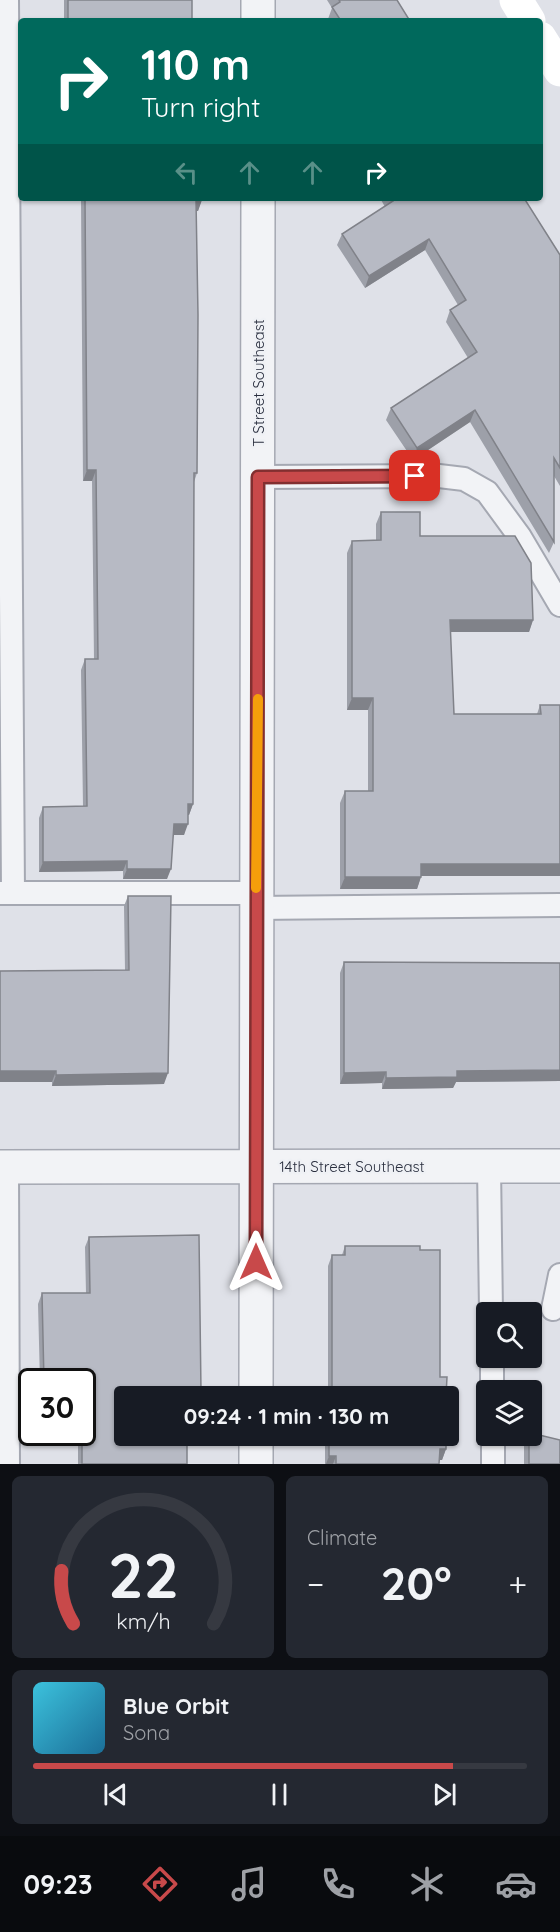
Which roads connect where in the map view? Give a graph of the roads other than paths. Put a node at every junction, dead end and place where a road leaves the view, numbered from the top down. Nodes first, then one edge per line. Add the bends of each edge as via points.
1 (7, 0) edge
2 (258, 0) edge
3 (516, 0) edge
4 (258, 18) edge
5 (527, 18) edge
6 (543, 43) edge
7 (560, 70) edge
8 (258, 201) edge
9 (258, 477) junction
10 (560, 605) edge
11 (7, 893) edge
12 (256, 901) junction
13 (560, 905) edge
14 (255, 1166) junction
15 (489, 1166) junction
16 (560, 1166) edge
17 (3, 1167) edge
18 (560, 1275) edge
19 (491, 1302) edge
20 (553, 1310) dead end
21 (256, 1386) edge
22 (256, 1446) edge
23 (493, 1446) edge
24 (8, 1464) edge
25 (256, 1464) edge
26 (493, 1464) edge

1 - 11 lane
2 - 4 street
3 - 5 main road
6 - 7 main road
8 - 9 street, T Street Southeast
9 - 10 lane via 464,479 487,492 520,537
9 - 12 street, T Street Southeast
11 - 12 lane
12 - 13 lane
12 - 14 street, T Street Southeast
14 - 15 street, 14th Street Southeast
14 - 17 street, 14th Street Southeast
14 - 21 street, T Street Southeast
15 - 16 street, 14th Street Southeast
15 - 19 lane
17 - 24 lane
18 - 20 lane
22 - 25 street
23 - 26 lane

